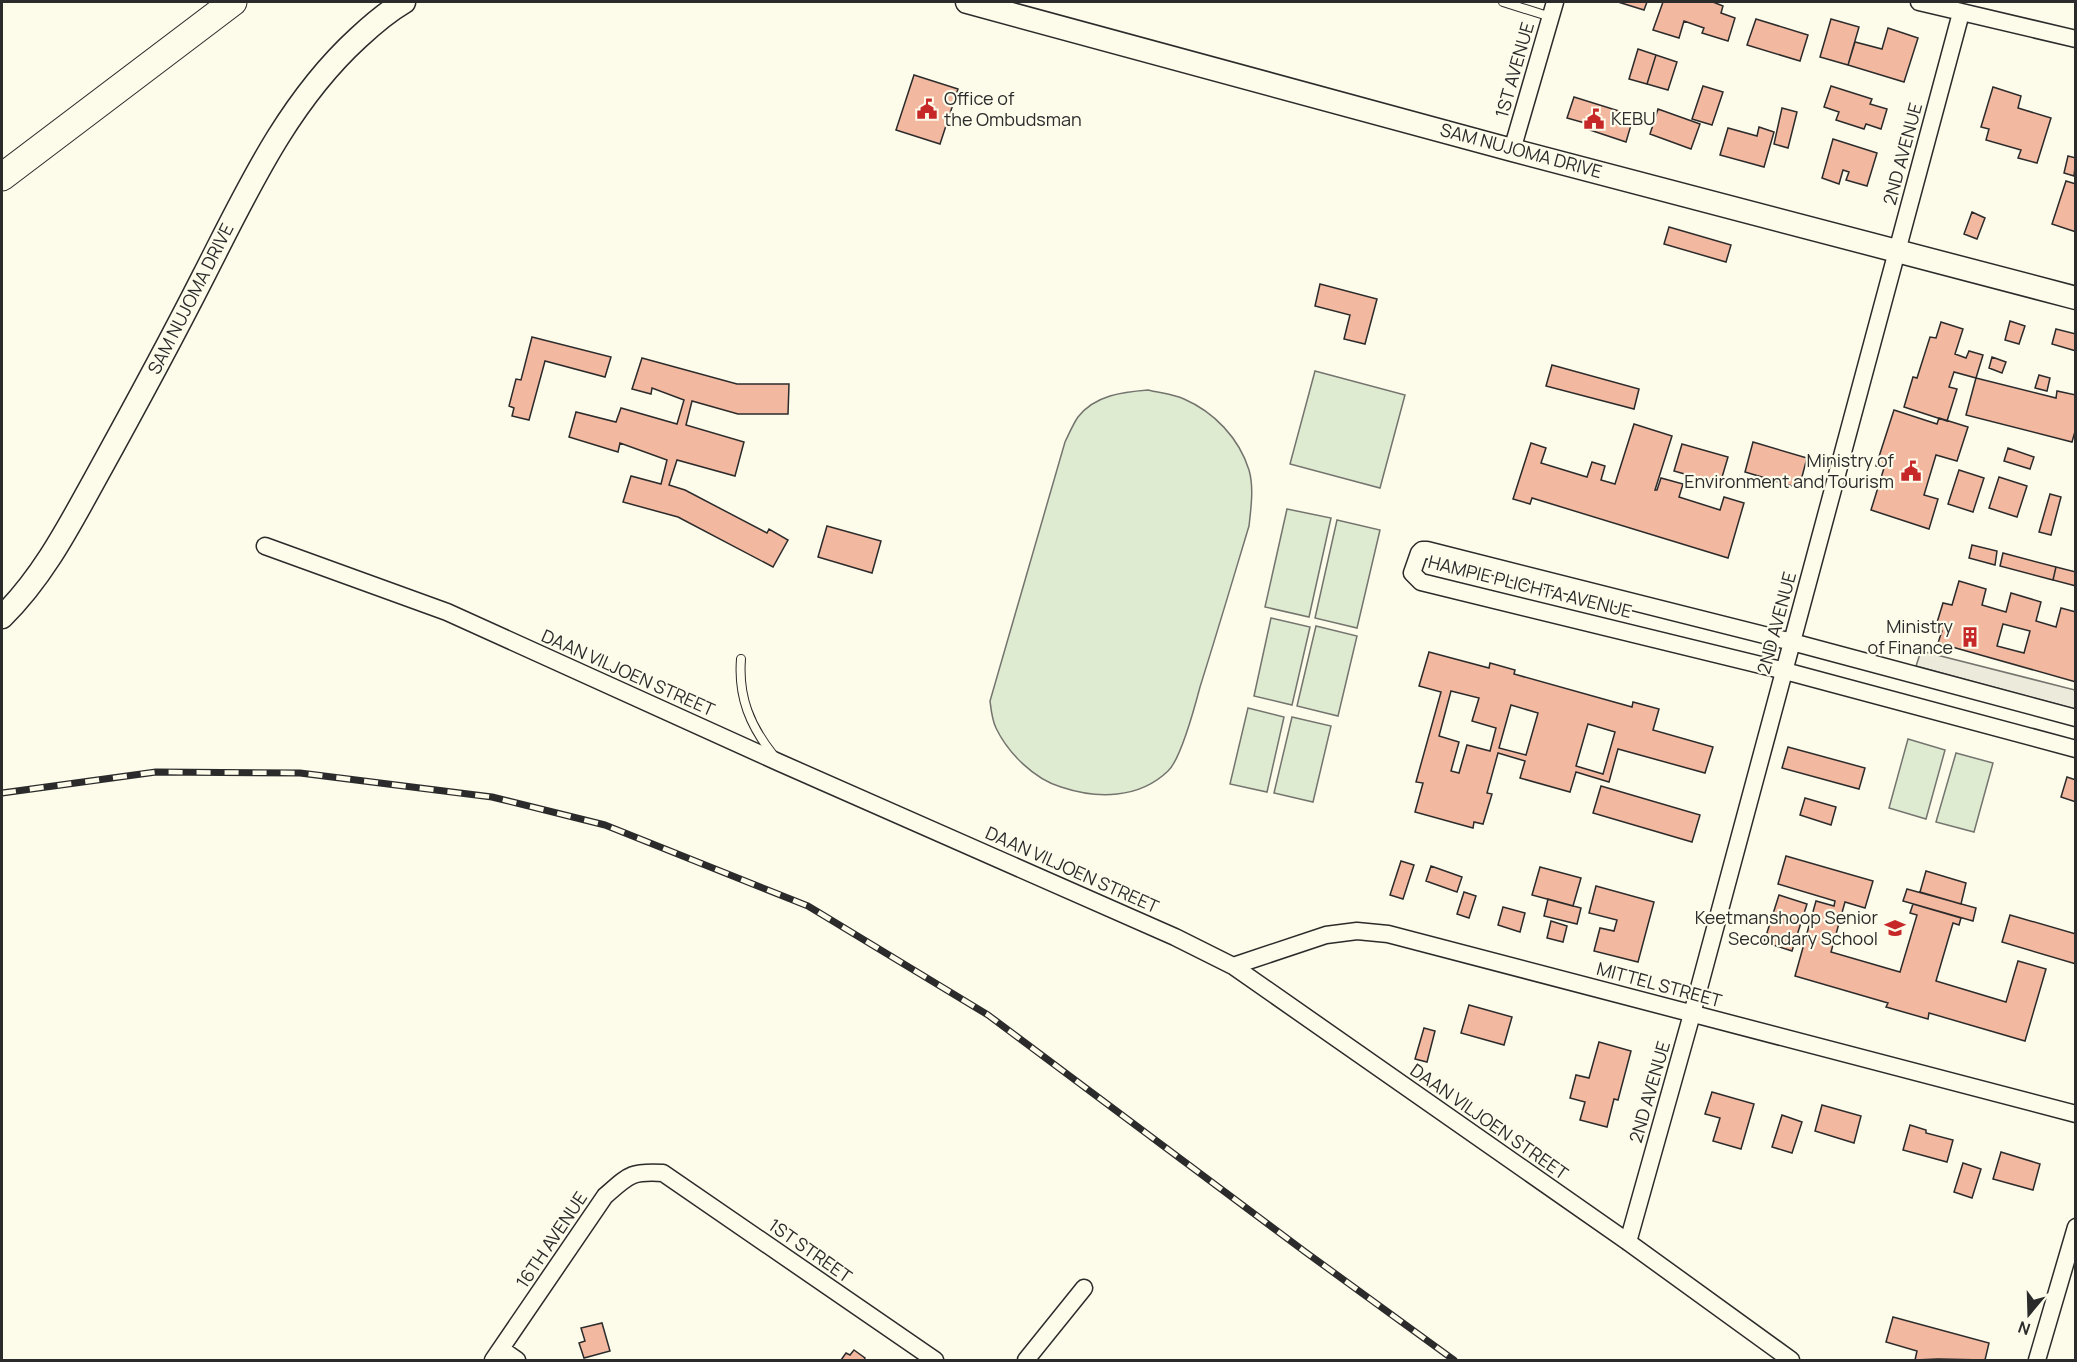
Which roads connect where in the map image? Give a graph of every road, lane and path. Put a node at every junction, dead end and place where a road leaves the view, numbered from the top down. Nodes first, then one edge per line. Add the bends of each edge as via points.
1 (233, 2) edge
2 (404, 2) edge
3 (967, 2) edge
4 (1503, 2) edge
5 (1919, 2) edge
6 (1964, 7) edge
7 (1553, 9) edge
8 (2076, 39) edge
9 (1512, 150) junction
10 (2, 177) edge
11 (1898, 251) junction
12 (2076, 298) edge
13 (265, 546) dead end
14 (2, 617) edge
15 (1792, 642) junction
16 (741, 659) dead end
17 (1785, 671) junction
18 (2076, 718) edge
19 (2076, 749) edge
20 (778, 762) junction
21 (1233, 966) junction
22 (1692, 1014) junction
23 (2076, 1114) edge
24 (663, 1173) joint
25 (2076, 1227) edge
26 (1628, 1242) junction
27 (1084, 1288) dead end
28 (497, 1355) edge
29 (517, 1360) edge
30 (935, 1360) edge
31 (1026, 1360) edge
32 (1791, 1360) edge
33 (2037, 1360) edge

1 - 10 highway
2 - 14 main road, SAM NUJOMA DRIVE via 387,12 339,56 274,142 57,548
3 - 9 main road, SAM NUJOMA DRIVE
4 - 7 lane
5 - 6 street
6 - 8 street
6 - 11 street, 2ND AVENUE
7 - 9 street, 1ST AVENUE
9 - 11 main road, SAM NUJOMA DRIVE
11 - 12 main road, SAM NUJOMA DRIVE
11 - 15 street, 2ND AVENUE
13 - 20 street, DAAN VILJOEN STREET via 447,612
15 - 17 street, 2ND AVENUE
15 - 17 street, HAMPIE PLICHTA AVENUE via 1427,550 1419,553 1412,573 1420,582
15 - 18 street, HAMPIE PLICHTA AVENUE
16 - 20 lane via 745,706 758,736
17 - 19 street, HAMPIE PLICHTA AVENUE
17 - 22 street, 2ND AVENUE
20 - 21 street, DAAN VILJOEN STREET
21 - 22 street, MITTEL STREET via 1326,935 1357,931 1388,934
21 - 26 street, DAAN VILJOEN STREET
22 - 23 street, MITTEL STREET
22 - 26 street, 2ND AVENUE
24 - 28 street, 16TH AVENUE via 640,1172 605,1196
24 - 30 street, 1ST STREET
25 - 33 street
26 - 32 street, DAAN VILJOEN STREET
27 - 31 street
28 - 29 street

